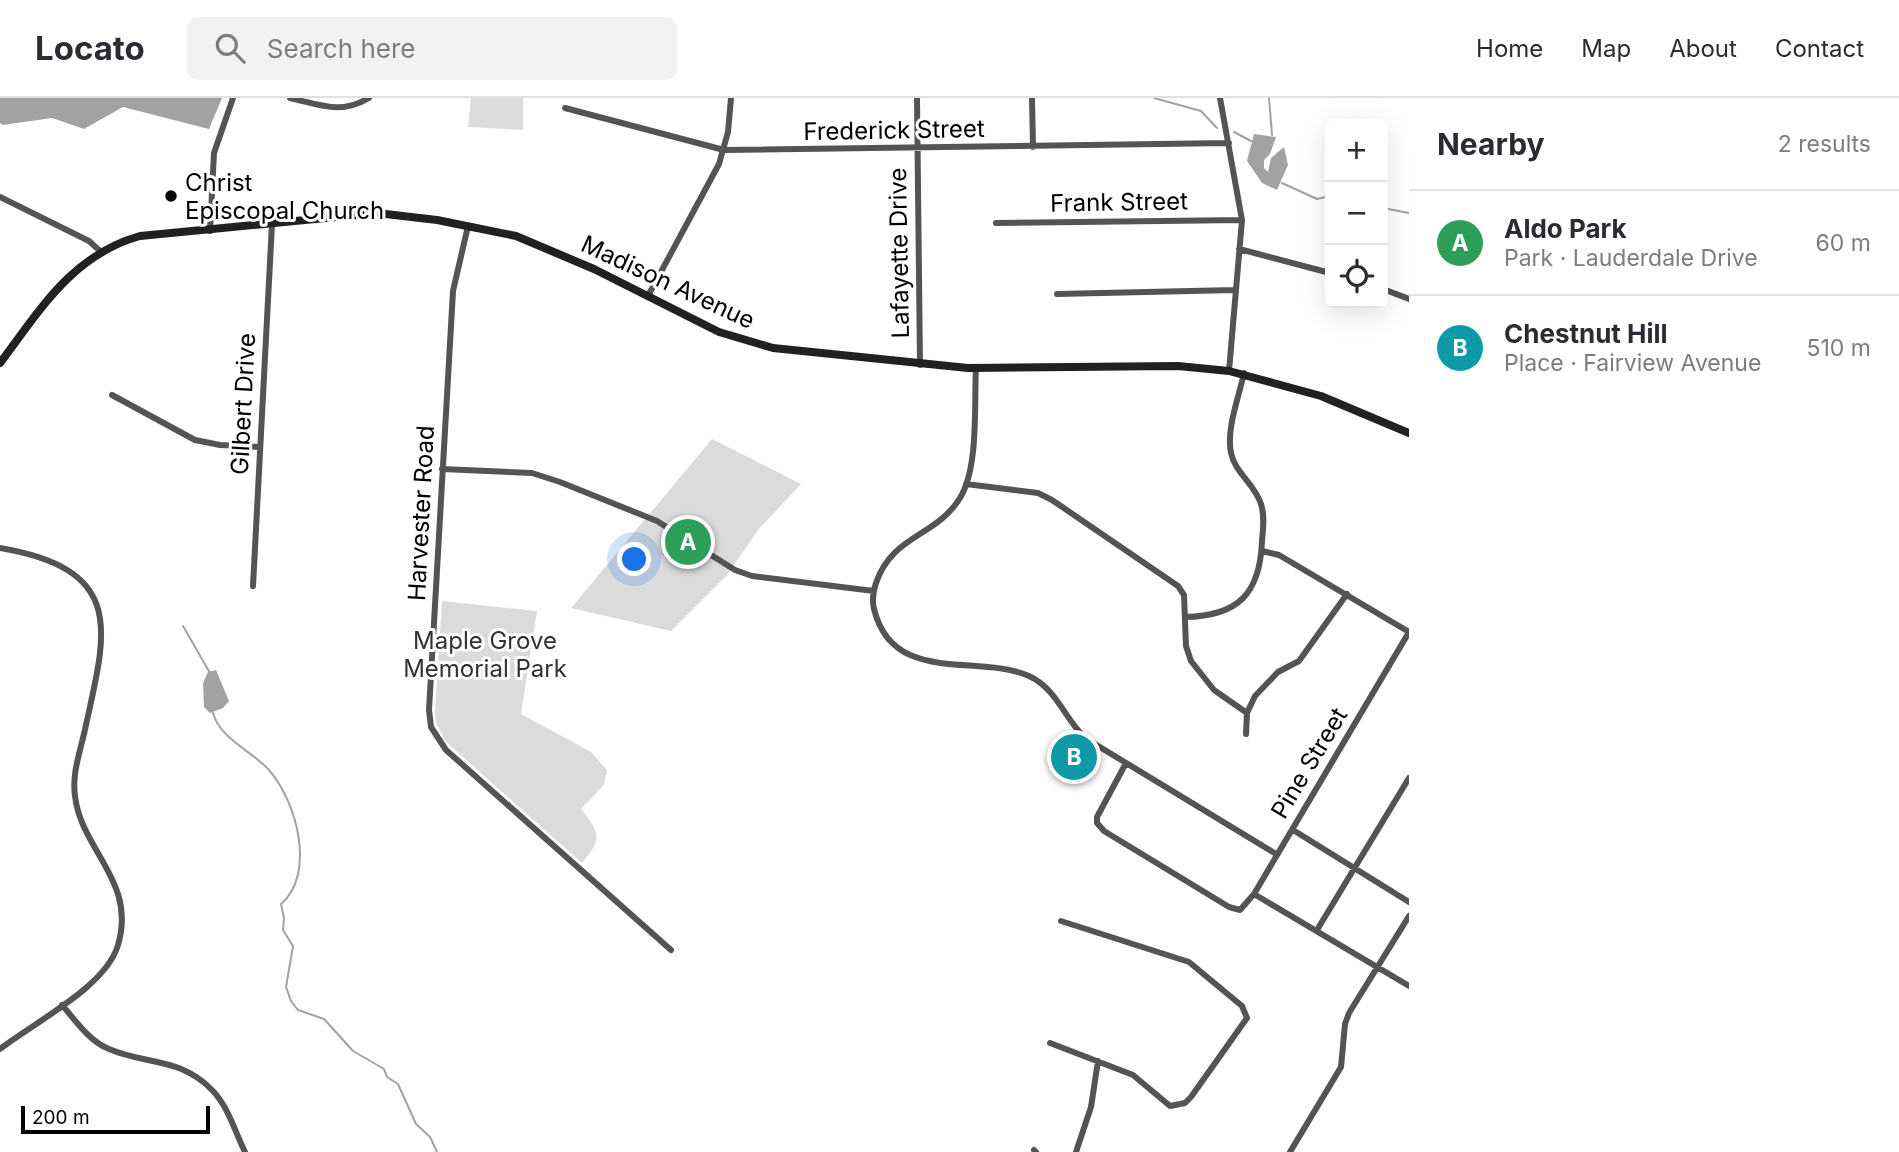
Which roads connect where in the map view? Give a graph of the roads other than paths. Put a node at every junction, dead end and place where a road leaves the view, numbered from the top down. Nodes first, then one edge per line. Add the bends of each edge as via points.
1 (233, 98) edge
2 (290, 98) edge
3 (369, 98) edge
4 (731, 98) edge
5 (917, 98) edge
6 (1032, 98) edge
7 (1220, 98) edge
8 (565, 108) dead end
9 (1229, 143) junction
10 (1034, 147) junction
11 (917, 148) junction
12 (724, 150) junction
13 (0, 197) edge
14 (1242, 220) junction
15 (996, 223) dead end
16 (272, 224) junction
17 (468, 226) junction
18 (210, 231) junction
19 (1239, 249) junction
20 (100, 251) junction
21 (1325, 272) edge
22 (1235, 290) junction
23 (1388, 291) edge
24 (1057, 294) dead end
25 (648, 296) junction
26 (1409, 299) edge
27 (0, 363) edge
28 (920, 365) junction
29 (976, 367) junction
30 (1229, 370) junction
31 (1244, 373) junction
32 (112, 395) dead end
33 (1409, 433) edge
34 (260, 447) junction
35 (442, 469) junction
36 (966, 484) junction
37 (0, 548) edge
38 (1262, 551) junction
39 (253, 586) dead end
40 (874, 592) junction
41 (1347, 594) junction
42 (1185, 617) junction
43 (1409, 632) edge
44 (1247, 713) junction
45 (1246, 734) dead end
46 (1126, 763) junction
47 (1409, 778) edge
48 (1293, 830) junction
49 (1276, 854) junction
50 (1354, 867) junction
51 (1254, 894) junction
52 (1409, 902) edge
53 (1409, 916) edge
54 (1061, 921) dead end
55 (1317, 930) junction
56 (671, 950) dead end
57 (1378, 968) junction
58 (1409, 986) edge
59 (62, 1005) junction
60 (1049, 1043) dead end
61 (0, 1049) edge
62 (1098, 1061) junction
63 (245, 1152) edge
64 (1076, 1152) edge
65 (1290, 1152) edge

1 - 18 street via 214,153
2 - 3 street via 336,109 352,108
4 - 12 street
5 - 11 street, Lafayette Drive
6 - 10 street
7 - 9 street
8 - 12 street, Frederick Street
9 - 10 street, Frederick Street
9 - 14 street
10 - 11 street, Frederick Street
11 - 12 street, Frederick Street
11 - 28 street, Lafayette Drive
12 - 25 street
13 - 20 street via 89,241
14 - 15 street, Frank Street
14 - 19 street
16 - 17 street, Madison Avenue via 377,214
16 - 18 street, Madison Avenue
16 - 34 street, Gilbert Drive
17 - 25 street, Madison Avenue via 516,236
17 - 35 street, Harvester Road via 453,291
18 - 20 street, Madison Avenue via 140,236
19 - 21 street
19 - 22 street
20 - 27 street, Madison Avenue via 74,270
22 - 24 street
22 - 30 street
23 - 26 street
25 - 28 street, Madison Avenue via 719,332 763,346
28 - 29 street, Madison Avenue
29 - 30 street, Madison Avenue
29 - 36 street
30 - 31 street, Madison Avenue
31 - 33 street, Madison Avenue via 1321,396
31 - 38 street via 1230,441 1237,469 1261,501
32 - 34 street via 195,440
34 - 39 street, Gilbert Drive
35 - 40 street via 532,473 657,521 752,576
35 - 56 street, Harvester Road via 429,710 436,738
36 - 40 street via 951,511 904,542 885,562
36 - 42 street via 1038,493 1069,509 1178,586 1184,595
37 - 59 street via 27,552 73,573 94,601 103,630 103,649 74,778 75,800 116,887 122,925 118,948 109,962 96,979
38 - 41 street via 1279,555
38 - 42 street via 1256,579 1237,605 1223,613
40 - 46 street via 873,606 881,628 903,651 917,659 1027,675 1048,689 1085,738
41 - 43 street
41 - 44 street via 1306,654 1264,683
42 - 44 street via 1186,646 1200,676
43 - 48 street, Pine Street
44 - 45 street
46 - 49 street
46 - 51 street, Pine Street via 1097,817 1104,831 1229,907 1240,910
47 - 50 street
48 - 49 street, Pine Street
48 - 50 street
49 - 51 street, Pine Street
50 - 52 street
50 - 55 street
51 - 55 street
53 - 57 street
54 - 62 street via 1189,962 1246,1011 1245,1024 1185,1103 1170,1106 1138,1078
55 - 57 street
57 - 58 street
57 - 65 street via 1349,1013 1342,1067
59 - 61 street
59 - 63 street via 104,1047 170,1063 205,1084 220,1101
60 - 62 street
62 - 64 street via 1091,1107

